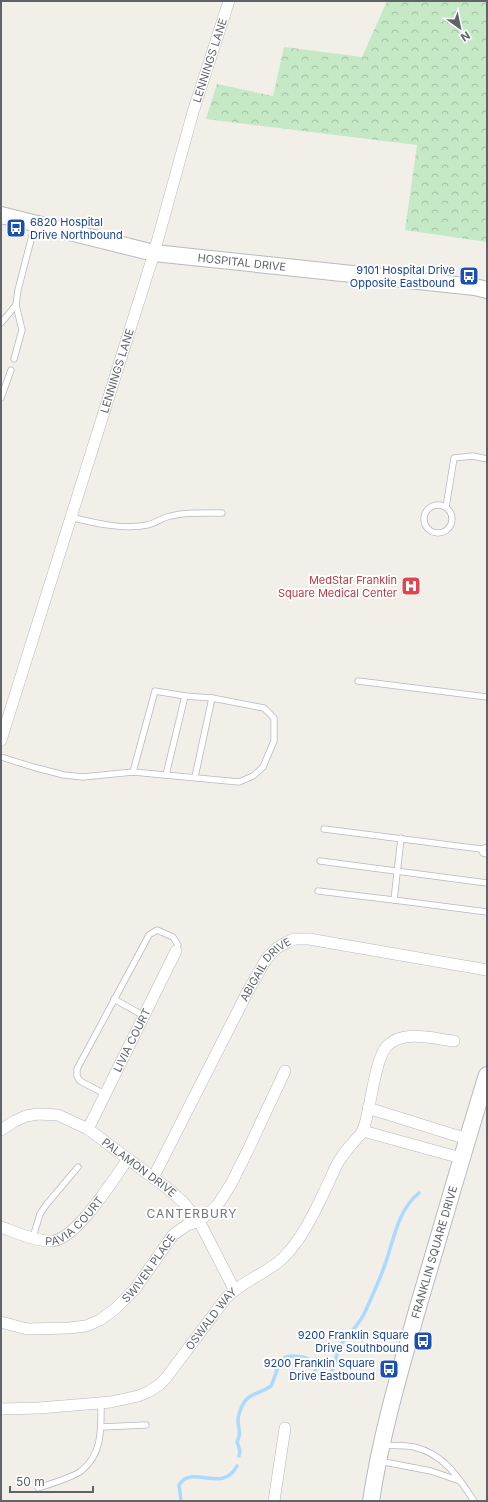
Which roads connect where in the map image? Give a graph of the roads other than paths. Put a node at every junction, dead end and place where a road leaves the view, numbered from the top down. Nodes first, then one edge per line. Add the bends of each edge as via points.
1 (229, 1) edge
2 (1, 215) edge
3 (35, 224) junction
4 (154, 254) junction
5 (487, 290) edge
6 (16, 305) junction
7 (1, 323) edge
8 (14, 359) dead end
9 (12, 370) dead end
10 (1, 398) edge
11 (487, 459) edge
12 (446, 507) junction
13 (222, 513) dead end
14 (70, 517) junction
15 (358, 681) dead end
16 (186, 696) junction
17 (487, 697) edge
18 (212, 698) junction
19 (1, 740) edge
20 (1, 757) edge
21 (133, 772) junction
22 (166, 775) junction
23 (195, 777) junction
24 (324, 829) dead end
25 (401, 838) junction
26 (487, 847) edge
27 (481, 849) junction
28 (487, 854) edge
29 (320, 861) dead end
30 (398, 870) junction
31 (487, 883) edge
32 (318, 891) dead end
33 (394, 900) junction
34 (487, 912) edge
35 (176, 951) joint
36 (487, 970) edge
37 (114, 1000) junction
38 (144, 1016) junction
39 (454, 1041) dead end
40 (285, 1070) dead end
41 (487, 1075) edge
42 (106, 1094) junction
43 (368, 1108) junction
44 (88, 1129) junction
45 (1, 1130) edge
46 (363, 1131) junction
47 (467, 1139) junction
48 (462, 1158) junction
49 (128, 1159) junction
50 (78, 1167) dead end
51 (153, 1178) junction
52 (199, 1221) junction
53 (1, 1227) edge
54 (33, 1237) junction
55 (234, 1289) junction
56 (1, 1322) edge
57 (101, 1403) junction
58 (1, 1409) edge
59 (146, 1425) dead end
60 (101, 1427) junction
61 (285, 1428) dead end
62 (380, 1445) junction
63 (377, 1461) junction
64 (460, 1481) junction
65 (38, 1488) dead end
66 (274, 1501) edge
67 (371, 1501) edge
68 (474, 1501) edge

1 - 4 street, LENNINGS LANE via 193,112
2 - 3 street, HOSPITAL DRIVE
3 - 4 street, HOSPITAL DRIVE
3 - 6 lane
4 - 5 street, HOSPITAL DRIVE via 476,286
4 - 14 street, LENNINGS LANE
6 - 7 lane
6 - 8 lane via 22,330
9 - 10 lane
11 - 12 lane via 473,456 454,458
12 - 12 lane via 433,505 425,512 423,520 432,532 439,533 450,525 452,518
13 - 14 lane via 191,513 166,517 147,526 120,527
14 - 19 street, LENNINGS LANE
15 - 17 lane
16 - 18 lane
16 - 21 lane via 155,691
16 - 22 lane
18 - 23 lane
18 - 23 lane via 264,708 274,718 274,741 264,767 253,776 239,782
20 - 21 lane via 64,775 83,777
21 - 22 lane
22 - 23 lane
24 - 25 lane
25 - 27 lane
25 - 30 lane
26 - 27 lane
27 - 28 lane
29 - 30 lane
30 - 31 lane
30 - 33 lane
32 - 33 lane
33 - 34 lane
35 - 37 lane via 178,944 173,937 154,931 149,935
35 - 38 street, LIVIA COURT
36 - 51 street, ABIGAIL DRIVE via 309,939 295,939 277,948 267,958 248,991
37 - 38 lane
37 - 42 lane via 77,1069 80,1081
38 - 42 street, LIVIA COURT
39 - 43 street, OSWALD WAY via 406,1036 391,1042 383,1051
40 - 52 street, SWIVEN PLACE via 223,1197 217,1206
41 - 47 street, FRANKLIN SQUARE DRIVE
42 - 44 street, LIVIA COURT
43 - 46 street, OSWALD WAY
43 - 47 street
44 - 45 street, PALAMON DRIVE via 58,1115 38,1114 14,1121
44 - 49 street, PALAMON DRIVE
46 - 48 street
46 - 55 street, OSWALD WAY via 338,1162 295,1244 282,1258 257,1277
47 - 48 street, FRANKLIN SQUARE DRIVE
48 - 62 street, FRANKLIN SQUARE DRIVE
49 - 51 street, PALAMON DRIVE
49 - 54 street, PAVIA COURT via 74,1230 53,1241
50 - 54 lane via 43,1209
51 - 52 street, PALAMON DRIVE via 183,1202
52 - 55 street, PALAMON DRIVE
52 - 56 street, SWIVEN PLACE via 187,1225 174,1235 135,1289 116,1309 100,1320 86,1326 27,1329
53 - 54 street, PAVIA COURT
55 - 57 street, OSWALD WAY via 159,1385 138,1396
57 - 58 street, OSWALD WAY
57 - 60 lane
59 - 60 lane
60 - 65 lane via 96,1455 81,1472
61 - 66 street
62 - 63 street, FRANKLIN SQUARE DRIVE
62 - 64 lane via 413,1447 427,1451 452,1469
63 - 64 lane via 431,1471
63 - 67 street, FRANKLIN SQUARE DRIVE
64 - 68 lane

